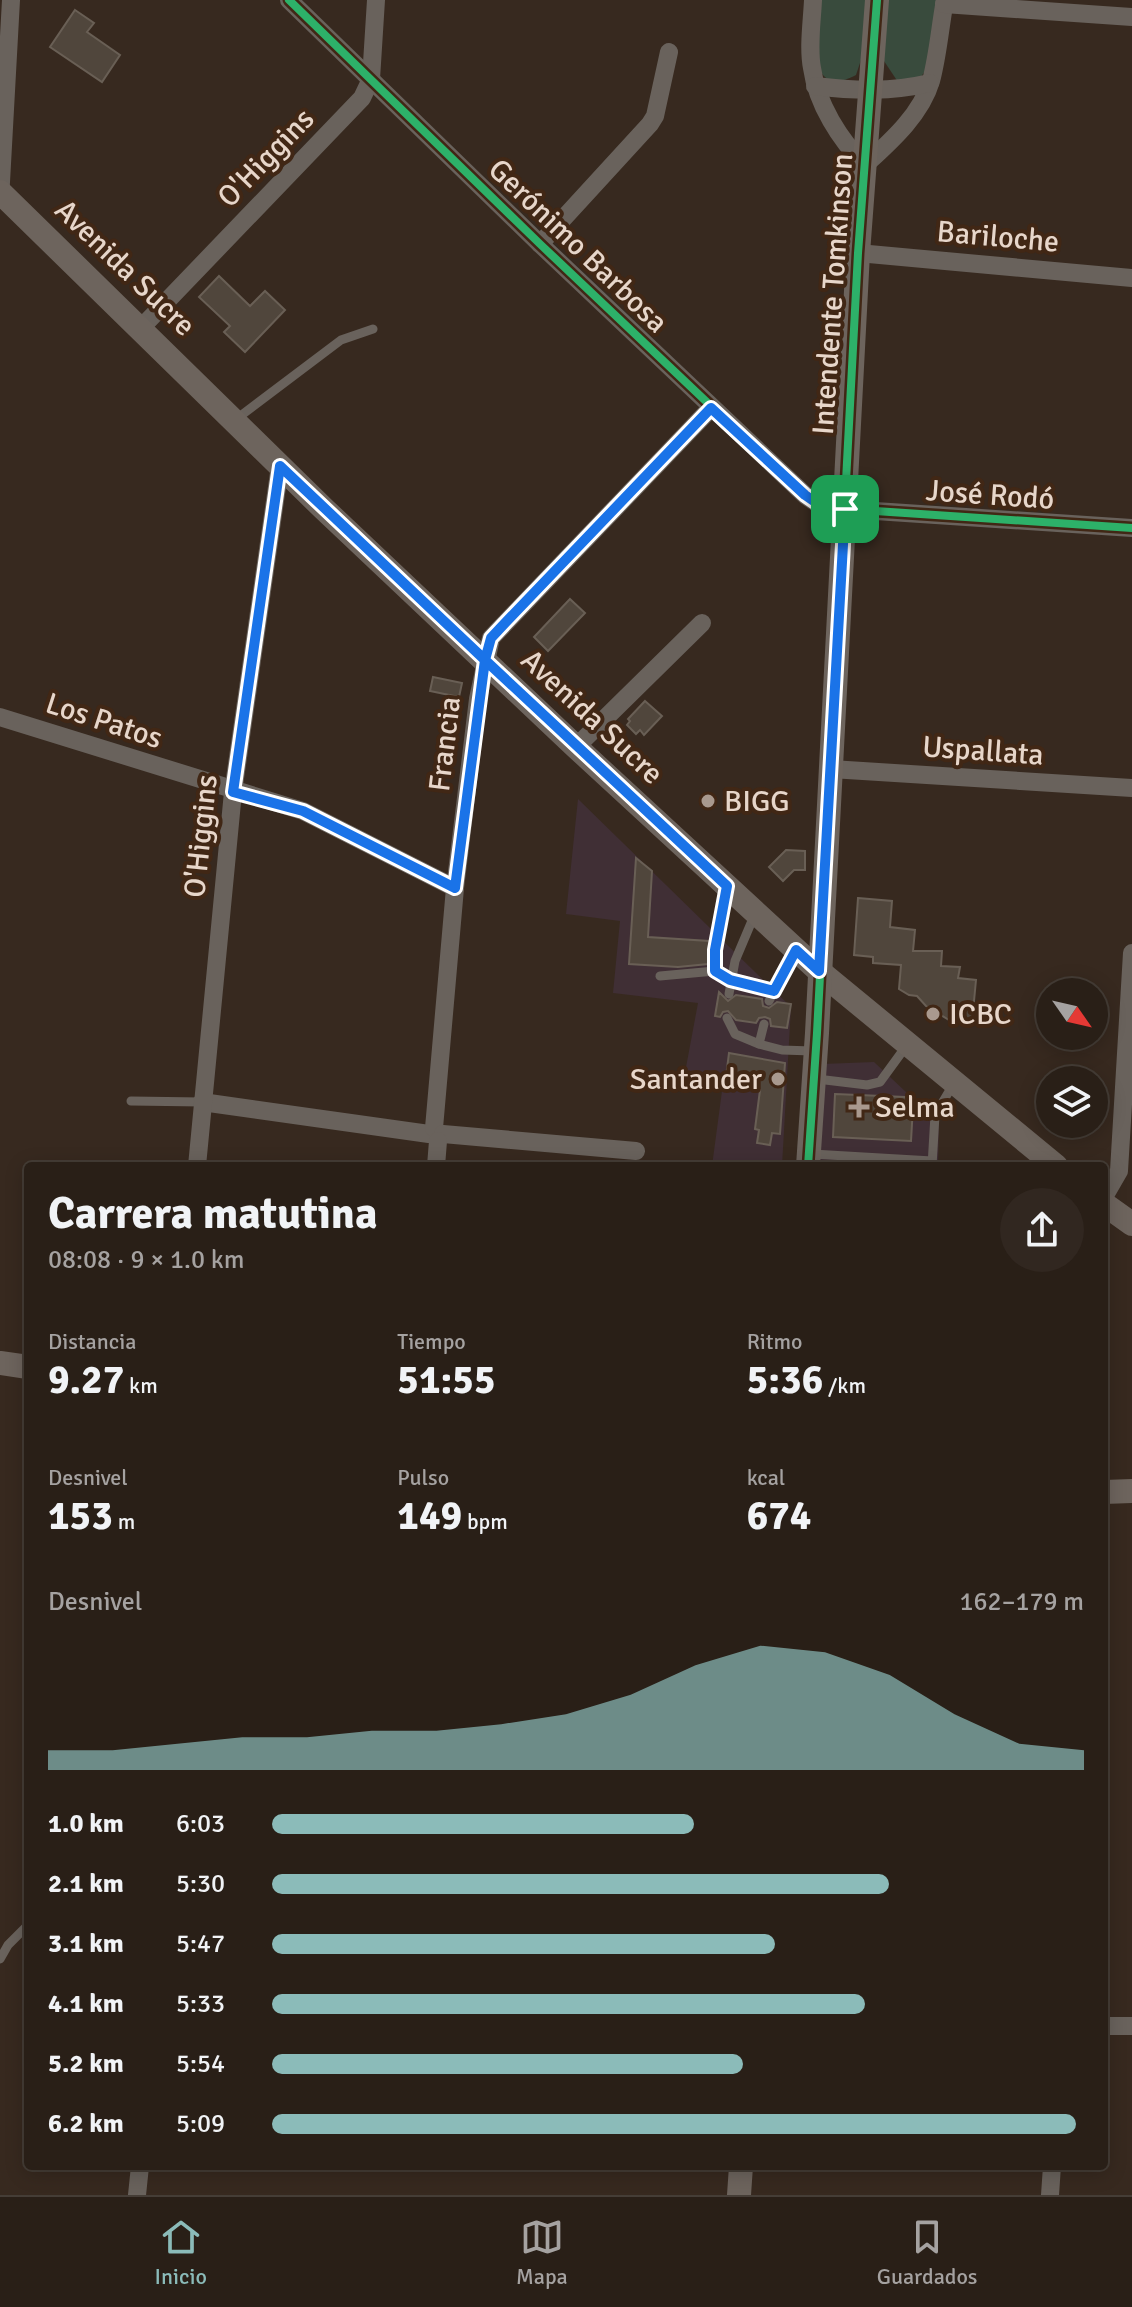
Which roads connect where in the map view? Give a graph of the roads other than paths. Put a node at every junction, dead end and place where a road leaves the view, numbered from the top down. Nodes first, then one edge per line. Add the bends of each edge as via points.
1 (11, 0) edge
2 (289, 0) edge
3 (376, 0) edge
4 (813, 0) edge
5 (877, 0) edge
6 (945, 2) edge
7 (1132, 17) edge
8 (669, 52) dead end
9 (371, 79) junction
10 (930, 83) junction
11 (815, 86) junction
12 (871, 91) junction
13 (865, 165) junction
14 (0, 193) edge
15 (0, 200) edge
16 (540, 244) junction
17 (858, 253) junction
18 (1132, 278) edge
19 (141, 328) junction
20 (373, 329) dead end
21 (711, 408) junction
22 (235, 420) junction
23 (280, 466) junction
24 (845, 509) junction
25 (1132, 528) edge
26 (702, 623) dead end
27 (485, 660) junction
28 (0, 717) edge
29 (576, 747) junction
30 (831, 769) junction
31 (1132, 788) edge
32 (233, 792) junction
33 (727, 886) junction
34 (455, 888) junction
35 (756, 913) junction
36 (796, 950) junction
37 (1132, 953) edge
38 (715, 971) junction
39 (819, 971) junction
40 (660, 976) dead end
41 (730, 980) junction
42 (729, 994) dead end
43 (727, 1018) dead end
44 (764, 1024) dead end
45 (759, 1044) junction
46 (907, 1044) junction
47 (816, 1051) junction
48 (814, 1078) junction
49 (954, 1083) junction
50 (131, 1101) dead end
51 (202, 1102) junction
52 (436, 1134) junction
53 (636, 1151) dead end
54 (808, 1160) edge
55 (197, 1162) edge
56 (436, 1162) edge
57 (889, 1162) edge
58 (932, 1162) edge
59 (1049, 1162) edge
60 (1108, 1190) edge
61 (1108, 1207) edge
62 (1132, 1224) edge
63 (0, 1363) edge
64 (24, 1366) edge
65 (1132, 1491) edge
66 (1108, 1492) edge
67 (24, 1929) edge
68 (0, 1959) edge
69 (1108, 2026) edge
70 (1132, 2026) edge
71 (140, 2170) edge
72 (741, 2170) edge
73 (1052, 2170) edge
74 (137, 2195) edge
75 (739, 2195) edge
76 (1050, 2195) edge

1 - 14 street
2 - 9 street, Gerónimo Barbosa
3 - 9 street
4 - 11 street
5 - 12 main road, Intendente Tomkinson
6 - 7 street
6 - 10 street
8 - 16 street via 650,124
9 - 16 street, Gerónimo Barbosa
9 - 19 street, O'Higgins via 362,98
10 - 12 street
10 - 13 street via 897,135
11 - 12 street
11 - 13 street via 843,141
12 - 13 main road, Intendente Tomkinson
13 - 17 main road, Intendente Tomkinson
14 - 15 street
14 - 19 main road, Avenida Sucre
16 - 21 street, Gerónimo Barbosa
17 - 18 street, Bariloche
17 - 24 main road, Intendente Tomkinson
19 - 22 main road, Avenida Sucre
20 - 22 lane via 341,340
21 - 24 street, Gerónimo Barbosa via 805,495 818,504
21 - 27 street, Francia via 491,638
22 - 23 main road, Avenida Sucre
23 - 27 main road, Avenida Sucre
23 - 32 street, O'Higgins
24 - 25 street, José Rodó
24 - 30 main road, Intendente Tomkinson
26 - 29 street
27 - 29 main road, Avenida Sucre
27 - 34 street, Francia
28 - 32 street, Los Patos
29 - 33 main road, Avenida Sucre
30 - 31 street, Uspallata
30 - 39 main road, Intendente Tomkinson
32 - 34 street, Los Patos via 303,811
32 - 51 street, O'Higgins
33 - 35 main road, Avenida Sucre
33 - 38 lane
34 - 52 street, Francia
35 - 36 main road, Avenida Sucre
35 - 41 lane
36 - 39 main road, Avenida Sucre
36 - 41 lane via 772,996
37 - 60 street via 1119,1171
38 - 40 lane
38 - 41 lane
39 - 46 main road, Avenida Sucre
39 - 47 main road, Intendente Tomkinson
41 - 42 lane
43 - 45 lane via 735,1034
44 - 45 lane
45 - 47 lane
46 - 48 lane via 880,1082
46 - 49 main road, Avenida Sucre
47 - 48 main road, Intendente Tomkinson
48 - 54 main road, Intendente Tomkinson
49 - 58 lane via 935,1115
49 - 59 main road, Avenida Sucre
50 - 51 lane
51 - 52 street
51 - 55 street, O'Higgins
52 - 53 street
52 - 56 street, Francia
54 - 57 lane
61 - 62 main road
63 - 64 main road
65 - 66 main road
67 - 68 lane
69 - 70 street
71 - 74 street
72 - 75 main road
73 - 76 street

